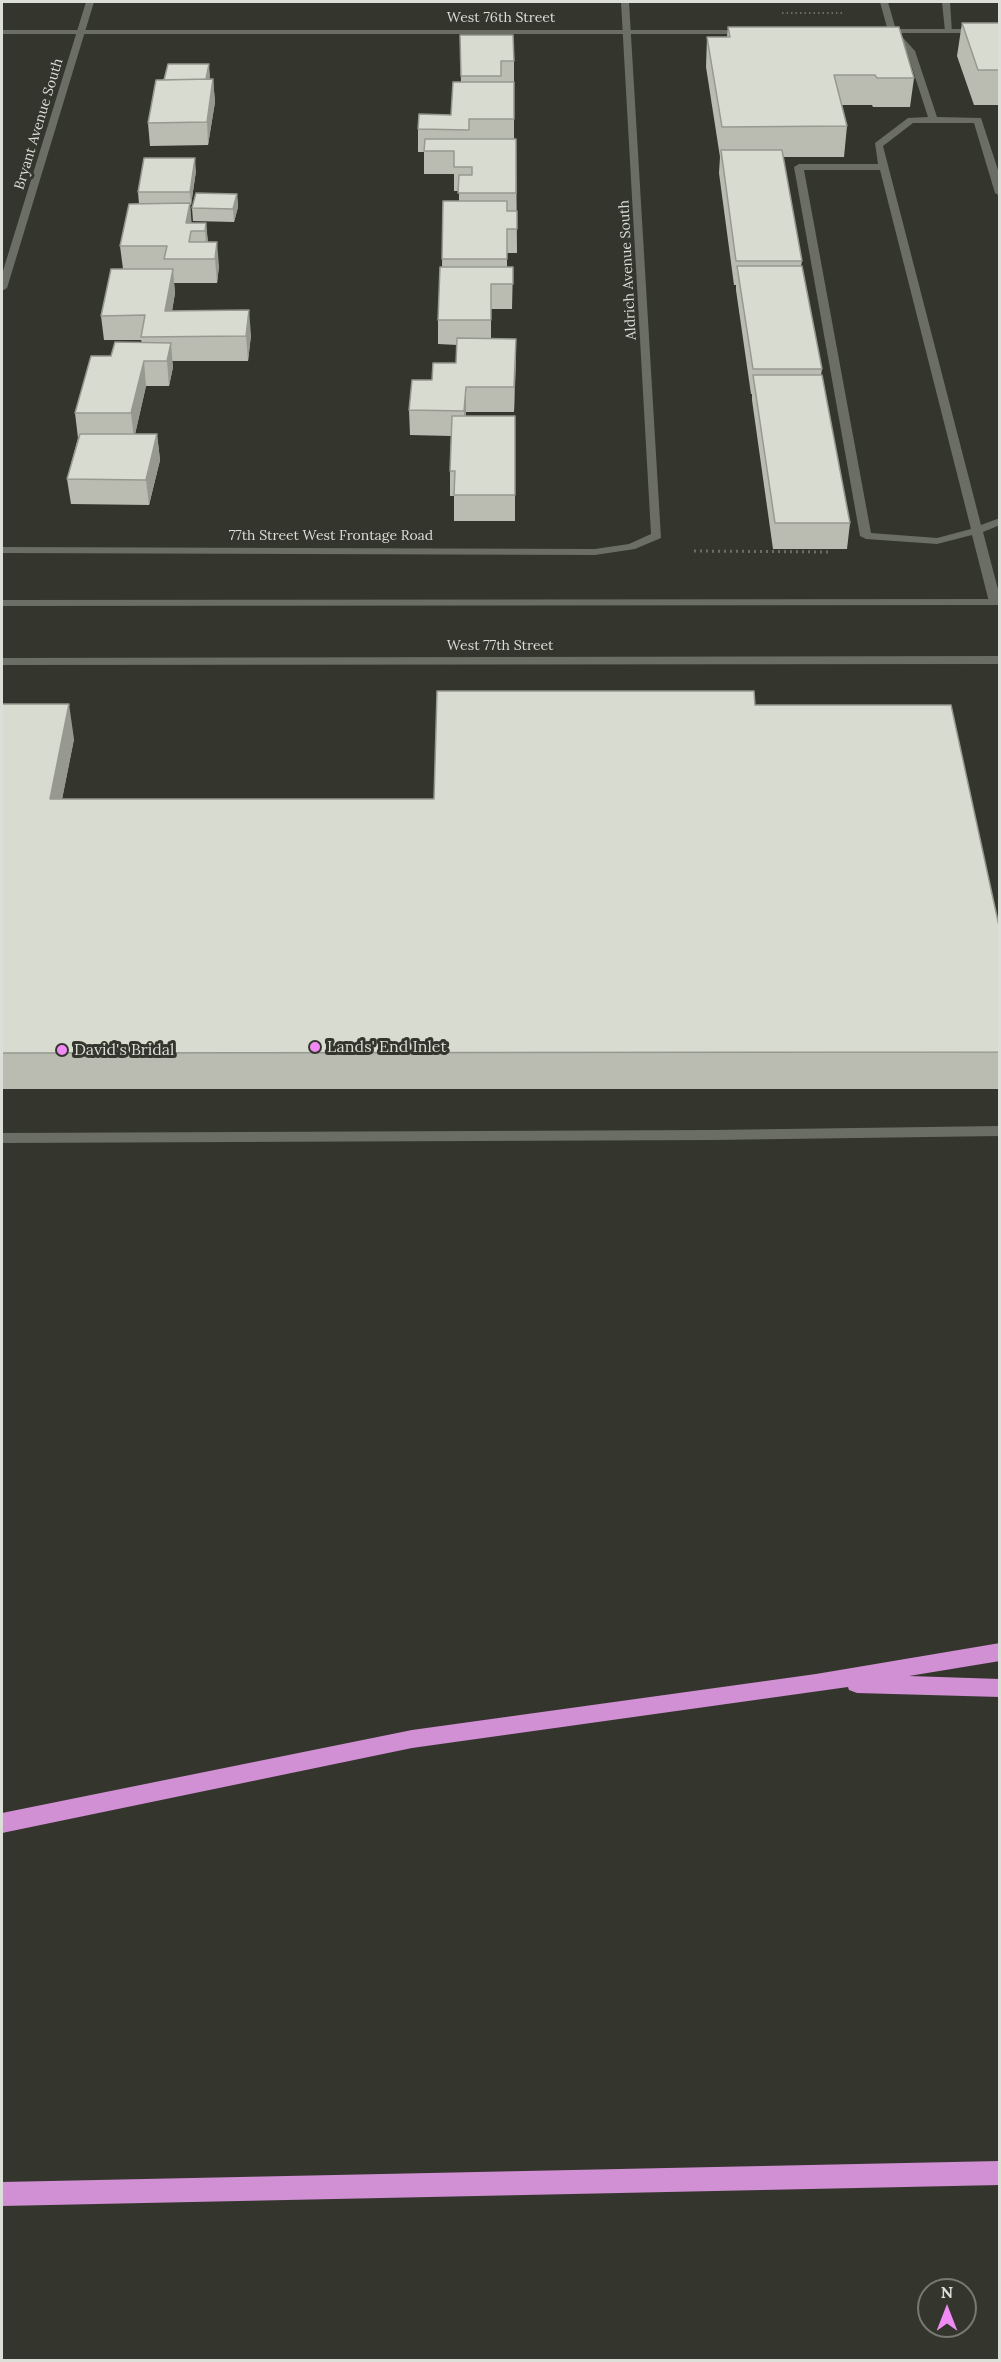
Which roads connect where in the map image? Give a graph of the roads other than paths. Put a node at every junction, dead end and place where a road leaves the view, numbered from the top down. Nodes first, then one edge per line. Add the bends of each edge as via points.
1 (90, 2) edge
2 (625, 2) edge
3 (884, 2) edge
4 (946, 2) edge
5 (868, 31) edge
6 (892, 31) junction
7 (949, 31) junction
8 (999, 31) edge
9 (2, 32) edge
10 (81, 32) junction
11 (628, 32) junction
12 (760, 32) edge
13 (933, 120) junction
14 (883, 166) junction
15 (999, 193) edge
16 (2, 288) edge
17 (999, 521) edge
18 (976, 531) junction
19 (657, 536) joint
20 (2, 550) edge
21 (997, 602) edge
22 (2, 603) edge
23 (999, 660) edge
24 (2, 662) edge
25 (999, 1131) edge
26 (2, 1138) edge
27 (999, 1652) edge
28 (816, 1683) junction
29 (999, 1688) edge
30 (2, 1823) edge
31 (999, 2173) edge
32 (2, 2194) edge

1 - 10 street, Bryant Avenue South
2 - 11 street, Aldrich Avenue South
3 - 6 street
4 - 7 street
5 - 6 street
6 - 7 street
6 - 13 street via 911,51
7 - 8 street
9 - 10 street, West 76th Street
10 - 11 street, West 76th Street
10 - 16 street, Bryant Avenue South
11 - 12 street, West 76th Street
11 - 19 street, Aldrich Avenue South
13 - 14 street via 911,120 878,145
13 - 15 street via 978,120
14 - 18 street
14 - 18 street via 799,167 866,536 937,541
17 - 18 street
18 - 21 street
19 - 20 street, 77th Street West Frontage Road via 631,547 595,552
21 - 22 street
23 - 24 street, West 77th Street
25 - 26 street
27 - 28 highway
28 - 29 highway
28 - 30 highway via 412,1739
31 - 32 highway

